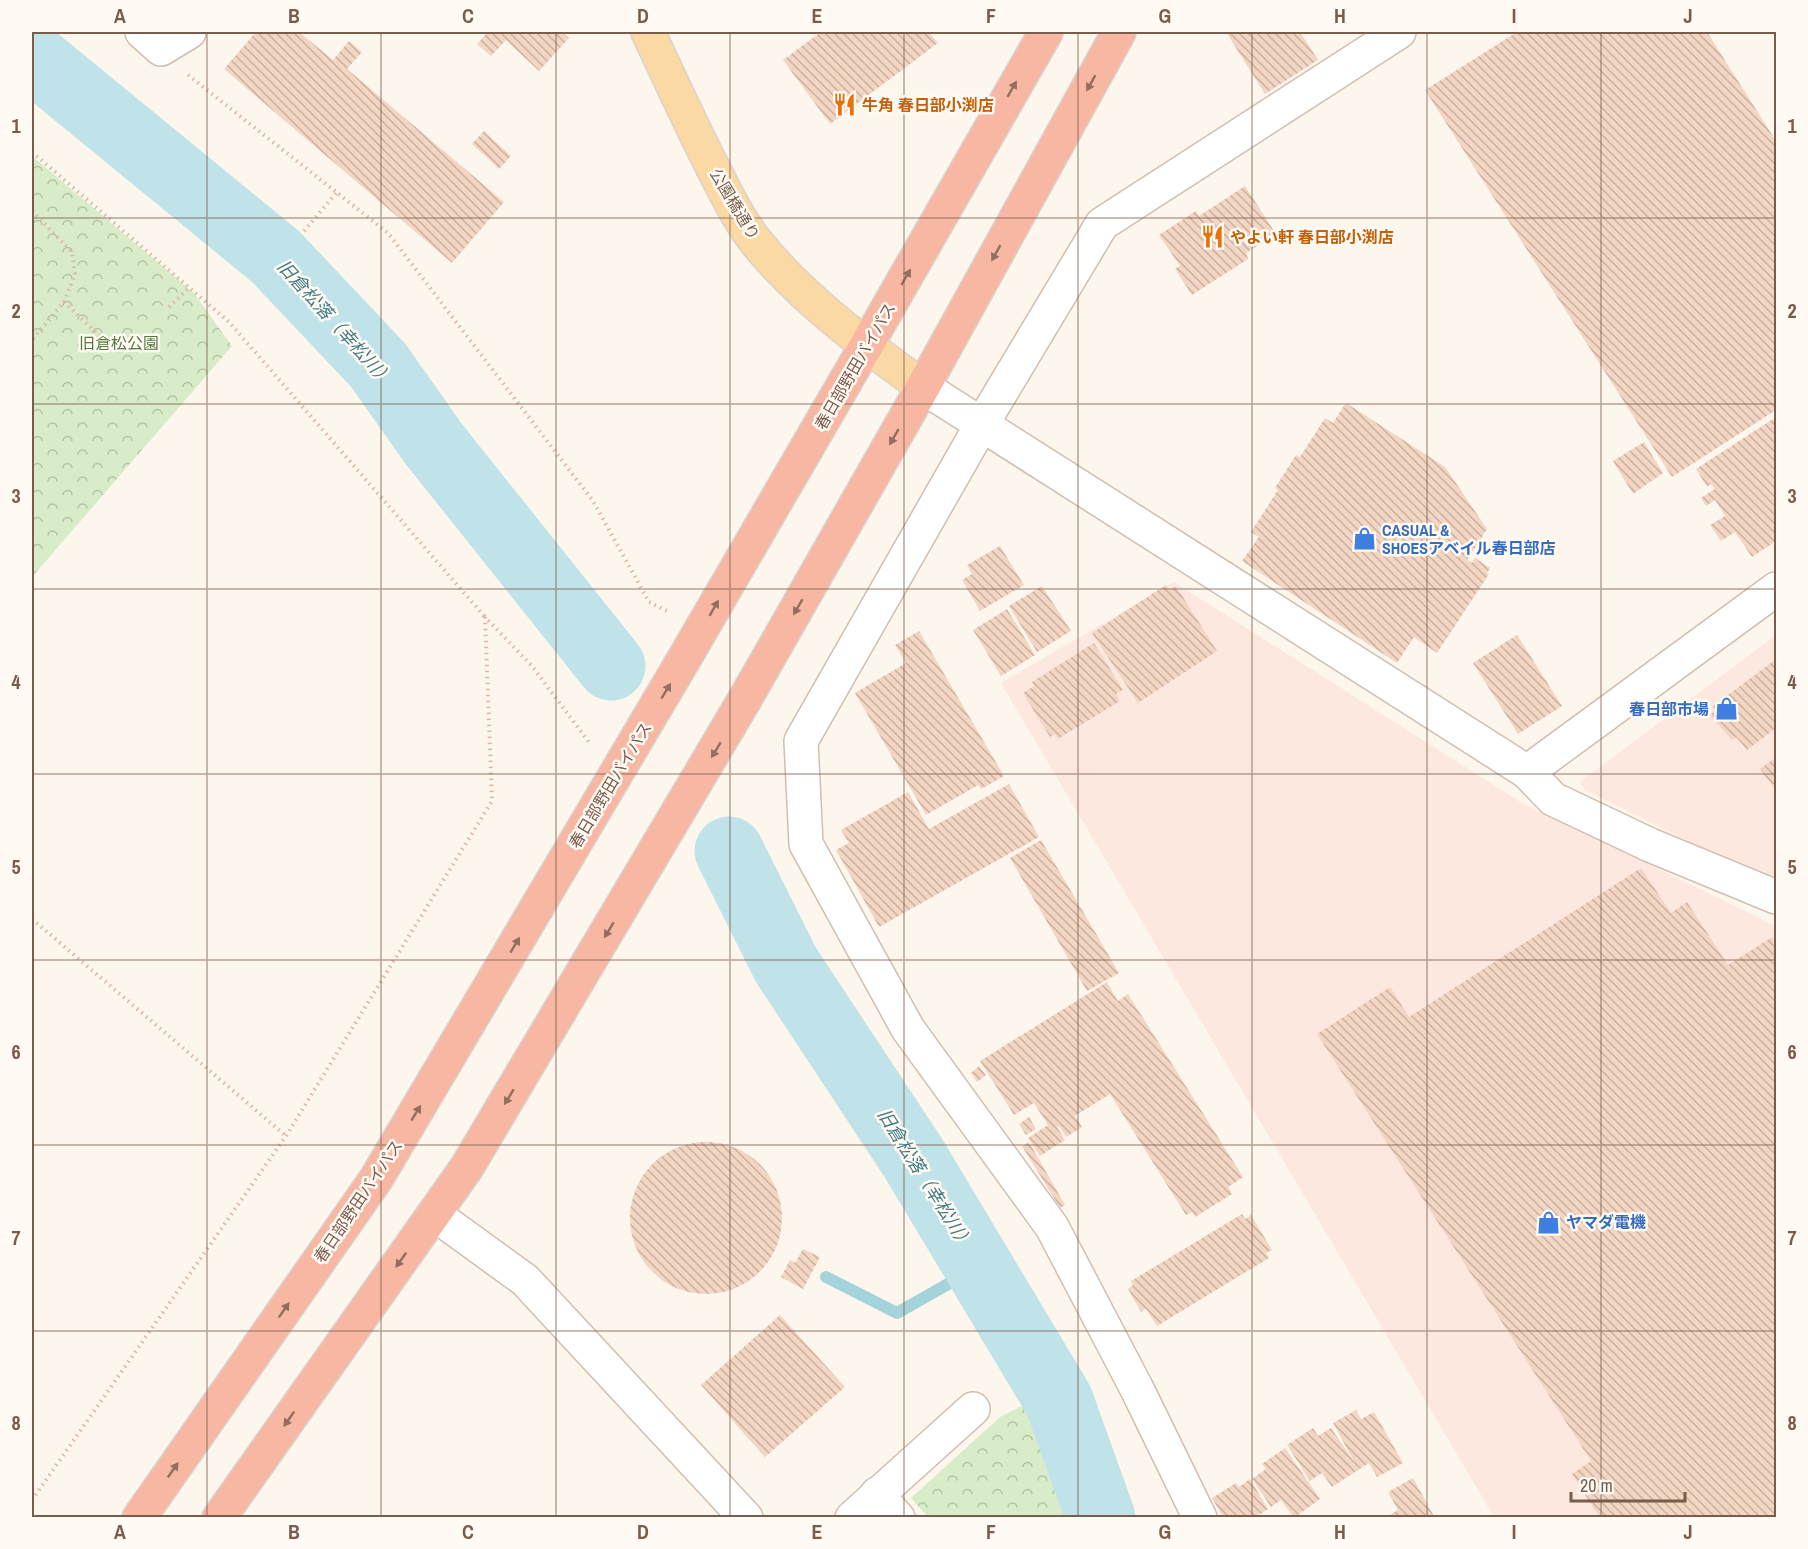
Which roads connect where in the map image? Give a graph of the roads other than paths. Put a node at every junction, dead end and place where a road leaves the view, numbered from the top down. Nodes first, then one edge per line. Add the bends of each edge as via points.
1 (189, 32) edge
2 (648, 32) edge
3 (1046, 32) edge
4 (1119, 32) edge
5 (1399, 32) edge
6 (152, 40) edge
7 (866, 346) junction
8 (923, 387) junction
9 (982, 424) junction
10 (1776, 589) edge
11 (1527, 772) junction
12 (1776, 897) edge
13 (434, 1214) junction
14 (973, 1409) dead end
15 (887, 1506) edge
16 (139, 1518) edge
17 (219, 1518) edge
18 (746, 1518) edge
19 (852, 1518) edge
20 (1200, 1518) edge

1 - 6 street
2 - 7 main road, 公園橋通り via 715,172 756,242
7 -> 3 highway, 春日部野田バイパス
4 -> 8 highway
5 - 9 street via 1102,224
7 - 8 main road, 公園橋通り
16 -> 7 highway, 春日部野田バイパス via 376,1179
8 - 9 street
8 -> 13 highway via 645,870 467,1167
9 - 11 street
9 - 20 street via 801,741 806,844 908,1029 1052,1227
10 - 11 street
11 - 12 street via 1553,799 1650,845
13 -> 17 highway
13 - 18 street via 525,1280
14 - 15 street
15 - 19 street

